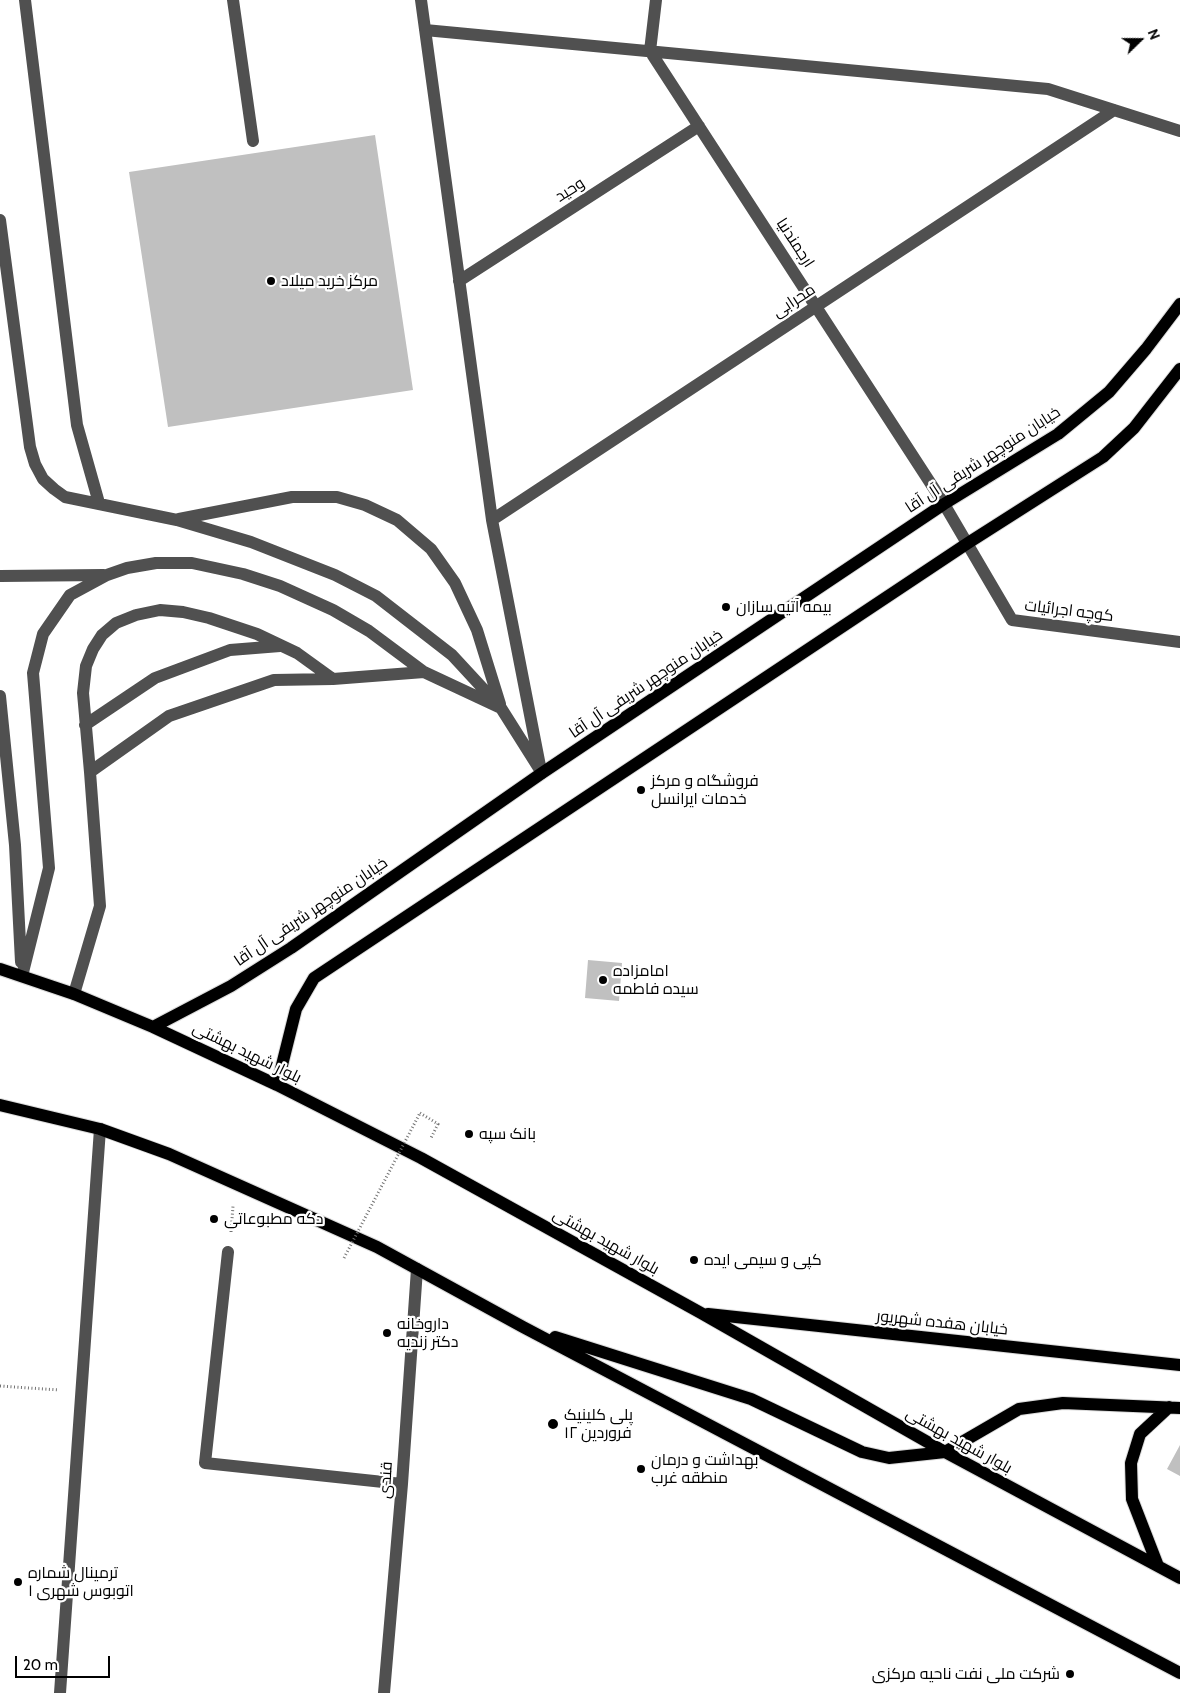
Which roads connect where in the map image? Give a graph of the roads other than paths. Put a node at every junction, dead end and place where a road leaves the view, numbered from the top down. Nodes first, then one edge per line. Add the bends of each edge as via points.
1 (25, 0) edge
2 (233, 0) edge
3 (421, 0) edge
4 (656, 0) edge
5 (425, 30) junction
6 (650, 51) junction
7 (1114, 110) junction
8 (699, 126) junction
9 (1180, 131) edge
10 (253, 141) dead end
11 (0, 220) edge
12 (459, 281) junction
13 (1180, 304) edge
14 (816, 306) junction
15 (1180, 369) edge
16 (99, 503) junction
17 (944, 504) junction
18 (177, 520) junction
19 (492, 520) junction
20 (968, 543) junction
21 (107, 575) junction
22 (0, 576) edge
23 (1180, 642) edge
24 (282, 646) junction
25 (424, 672) junction
26 (333, 679) junction
27 (0, 696) edge
28 (501, 708) junction
29 (85, 725) junction
30 (90, 772) junction
31 (542, 773) junction
32 (0, 969) edge
33 (22, 976) junction
34 (74, 994) junction
35 (153, 1027) junction
36 (277, 1085) junction
37 (0, 1105) edge
38 (100, 1129) junction
39 (228, 1252) road end
40 (417, 1269) junction
41 (701, 1314) junction
42 (523, 1327) junction
43 (1180, 1365) edge
44 (1174, 1407) edge
45 (944, 1452) junction
46 (402, 1484) junction
47 (1158, 1566) junction
48 (1180, 1578) edge
49 (1180, 1673) edge
50 (60, 1693) edge
51 (384, 1693) edge

1 - 16 street via 76,426
2 - 10 street
3 - 5 street
4 - 6 street
5 - 6 street
5 - 12 street
6 - 7 street via 1048,89
6 - 8 street, ارجمندنیا
7 - 9 street
7 - 14 street, محرابی
8 - 12 street, وحید
8 - 14 street, ارجمندنیا
11 - 16 street via 30,447 35,464 43,480 65,497
12 - 19 street
13 - 17 main road, خیابان منوچهر شریفی آل آقا via 1109,392 1058,434
14 - 17 street, ارجمندنیا
14 - 19 street, محرابی
15 - 20 main road via 1134,428 1103,457
16 - 18 street
17 - 20 street, ارجمندنیا
17 - 31 main road, خیابان منوچهر شریفی آل آقا
18 - 28 street via 294,558 376,596 452,655
18 - 28 street via 292,497 336,497 365,505 397,520 431,549 455,584 477,630
19 - 31 street
20 - 23 street, کوچه اجرائیات via 1012,620
20 - 36 main road via 314,978 296,1009
21 - 22 street
21 - 25 street via 156,563 192,563 243,574 280,586 333,610 369,631
21 - 33 street via 70,595 43,634 33,673 49,868
24 - 26 street
24 - 29 street via 230,650 155,678
24 - 29 street via 233,625 183,612 160,610 116,623 102,635 86,666 83,693
25 - 26 street
25 - 28 street
26 - 30 street via 274,680 169,716
27 - 33 street via 16,845
28 - 31 street
29 - 30 street
30 - 34 street via 100,906
31 - 35 main road, خیابان منوچهر شریفی آل آقا via 291,948 231,986
32 - 33 main road, بلوار شهید بهشتی
33 - 34 main road, بلوار شهید بهشتی
34 - 35 main road, بلوار شهید بهشتی
35 - 36 main road, بلوار شهید بهشتی
36 - 41 main road, بلوار شهید بهشتی via 421,1158
37 - 38 main road
38 - 40 main road via 169,1154 377,1247
38 - 50 street
39 - 46 street via 205,1463
40 - 42 main road
40 - 46 street, قندی
41 - 43 main road, خیابان هفده شهریور
41 - 45 main road, بلوار شهید بهشتی
42 - 45 main road via 751,1399 862,1452 889,1458
42 - 49 main road
44 - 45 main road via 1063,1403 1018,1409
44 - 47 main road via 1140,1434 1131,1464 1132,1499
45 - 47 main road, بلوار شهید بهشتی
46 - 51 street, قندی
47 - 48 main road, بلوار شهید بهشتی

